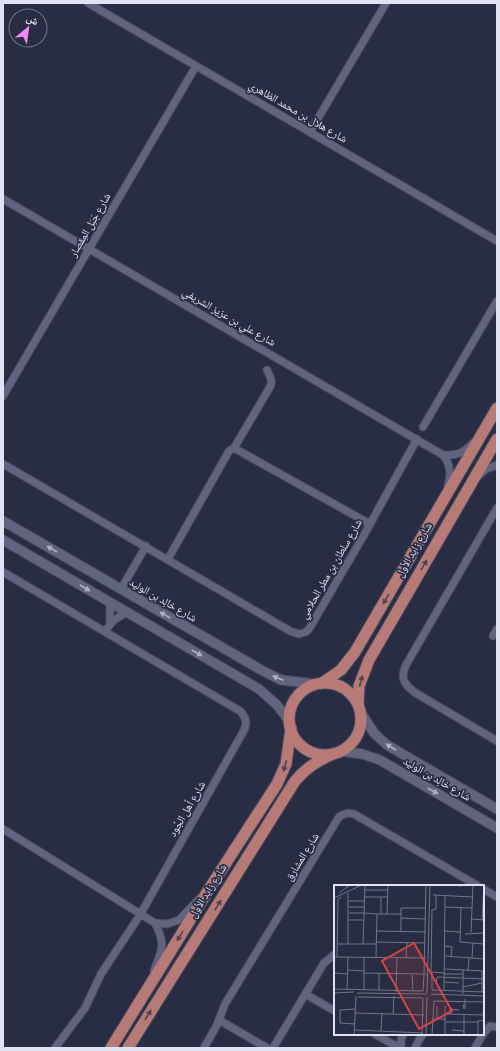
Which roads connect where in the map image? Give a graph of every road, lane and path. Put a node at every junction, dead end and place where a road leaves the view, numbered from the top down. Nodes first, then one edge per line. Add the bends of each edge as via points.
1 (88, 3) edge
2 (386, 3) edge
3 (196, 66) junction
4 (310, 132) junction
5 (3, 199) edge
6 (497, 241) edge
7 (89, 249) junction
8 (497, 301) edge
9 (268, 370) dead end
10 (3, 396) edge
11 (497, 408) edge
12 (423, 427) dead end
13 (483, 432) junction
14 (417, 439) junction
15 (497, 439) edge
16 (234, 448) junction
17 (443, 454) junction
18 (3, 464) edge
19 (497, 465) edge
20 (472, 481) junction
21 (444, 498) junction
22 (497, 508) edge
23 (3, 521) edge
24 (370, 524) junction
25 (3, 540) edge
26 (146, 546) junction
27 (168, 559) junction
28 (3, 572) edge
29 (121, 589) junction
30 (110, 602) junction
31 (127, 612) junction
32 (110, 623) junction
33 (105, 631) junction
34 (319, 684) junction
35 (359, 708) junction
36 (290, 725) junction
37 (497, 741) edge
38 (336, 753) junction
39 (497, 809) edge
40 (497, 828) edge
41 (3, 830) edge
42 (476, 885) edge
43 (211, 886) junction
44 (484, 892) edge
45 (497, 897) edge
46 (140, 914) junction
47 (155, 923) junction
48 (334, 955) edge
49 (145, 992) junction
50 (305, 994) junction
51 (334, 1011) edge
52 (219, 1020) junction
53 (497, 1027) edge
54 (484, 1033) edge
55 (376, 1035) edge
56 (403, 1035) edge
57 (423, 1035) edge
58 (482, 1035) edge
59 (55, 1048) edge
60 (111, 1048) edge
61 (128, 1048) edge
62 (204, 1048) edge
63 (267, 1048) edge
64 (273, 1048) edge
65 (400, 1048) edge
66 (415, 1048) edge
67 (475, 1048) edge

1 - 3 street, شارع هلال بن محمد الظاهري
2 - 4 street
3 - 4 street, شارع هلال بن محمد الظاهري
3 - 7 street, شارع جَبَل المِقصار
4 - 6 street, شارع هلال بن محمد الظاهري
5 - 7 street, شارع علي بن عزيز الشريفي
7 - 10 street, شارع جَبَل المِقصار
7 - 14 street, شارع علي بن عزيز الشريفي
8 - 12 street
9 - 16 street via 272,383
11 - 13 main road, شارع زايد الأول
13 - 17 street via 463,452 455,455
13 - 21 main road, شارع زايد الأول
14 - 17 street, شارع علي بن عزيز الشريفي
14 - 24 street, شارع سلطان بن مطر الحلامي
15 - 20 main road, شارع زايد الأول
16 - 24 street
16 - 27 street via 229,451
17 - 21 street via 450,471
18 - 26 street, شارع سلطان بن مطر الحلامي
19 - 20 street via 486,469
35 -> 20 main road, شارع زايد الأول via 360,686 369,660
21 -> 34 main road, شارع زايد الأول via 355,652 341,670
22 - 37 street via 406,666 403,676 405,684 414,692
29 -> 23 street, شارع خالِد بن الوليد
24 - 27 street, شارع سلطان بن مطر الحلامي via 309,629 299,634 250,609
25 -> 30 street
26 - 27 street, شارع سلطان بن مطر الحلامي
26 - 29 street
28 - 33 street, شارع أهل الجُود
34 -> 29 street, شارع خالِد بن الوليد via 291,682 272,676
30 - 31 street
30 - 32 street
31 - 32 street
31 -> 36 street via 259,689 277,705
32 - 33 street
33 - 46 street, شارع أهل الجُود via 240,711 246,723
34 - 35 main road via 343,688 353,696
34 - 36 main road via 302,692 296,698 292,705
35 - 38 main road via 361,720 357,735 347,747
39 -> 35 street, شارع خالِد بن الوليد via 387,744 374,733
36 - 38 main road via 294,736 306,749 319,754
36 -> 43 main road, شارع زايد الأول via 286,764 277,784
38 -> 40 street, شارع خالِد بن الوليد via 362,754 380,760
61 -> 38 main road, شارع زايد الأول via 295,781 313,764
41 - 46 street
42 - 52 street, شارع المشارق via 354,814 342,815 246,968 225,1004
43 - 47 street via 179,920 168,924
43 -> 49 main road, شارع زايد الأول
44 - 45 street
46 - 47 street
46 - 59 street, شارع أهل الجُود via 101,974 85,1008
47 - 49 street via 161,936 162,947
48 - 50 street via 325,961
49 - 60 main road, شارع زايد الأول
50 - 51 street
50 - 64 street
52 - 62 street, شارع المشارق
52 - 63 street
53 - 54 street via 490,1026
55 - 65 street
56 - 65 street
57 - 66 street
58 - 67 street

